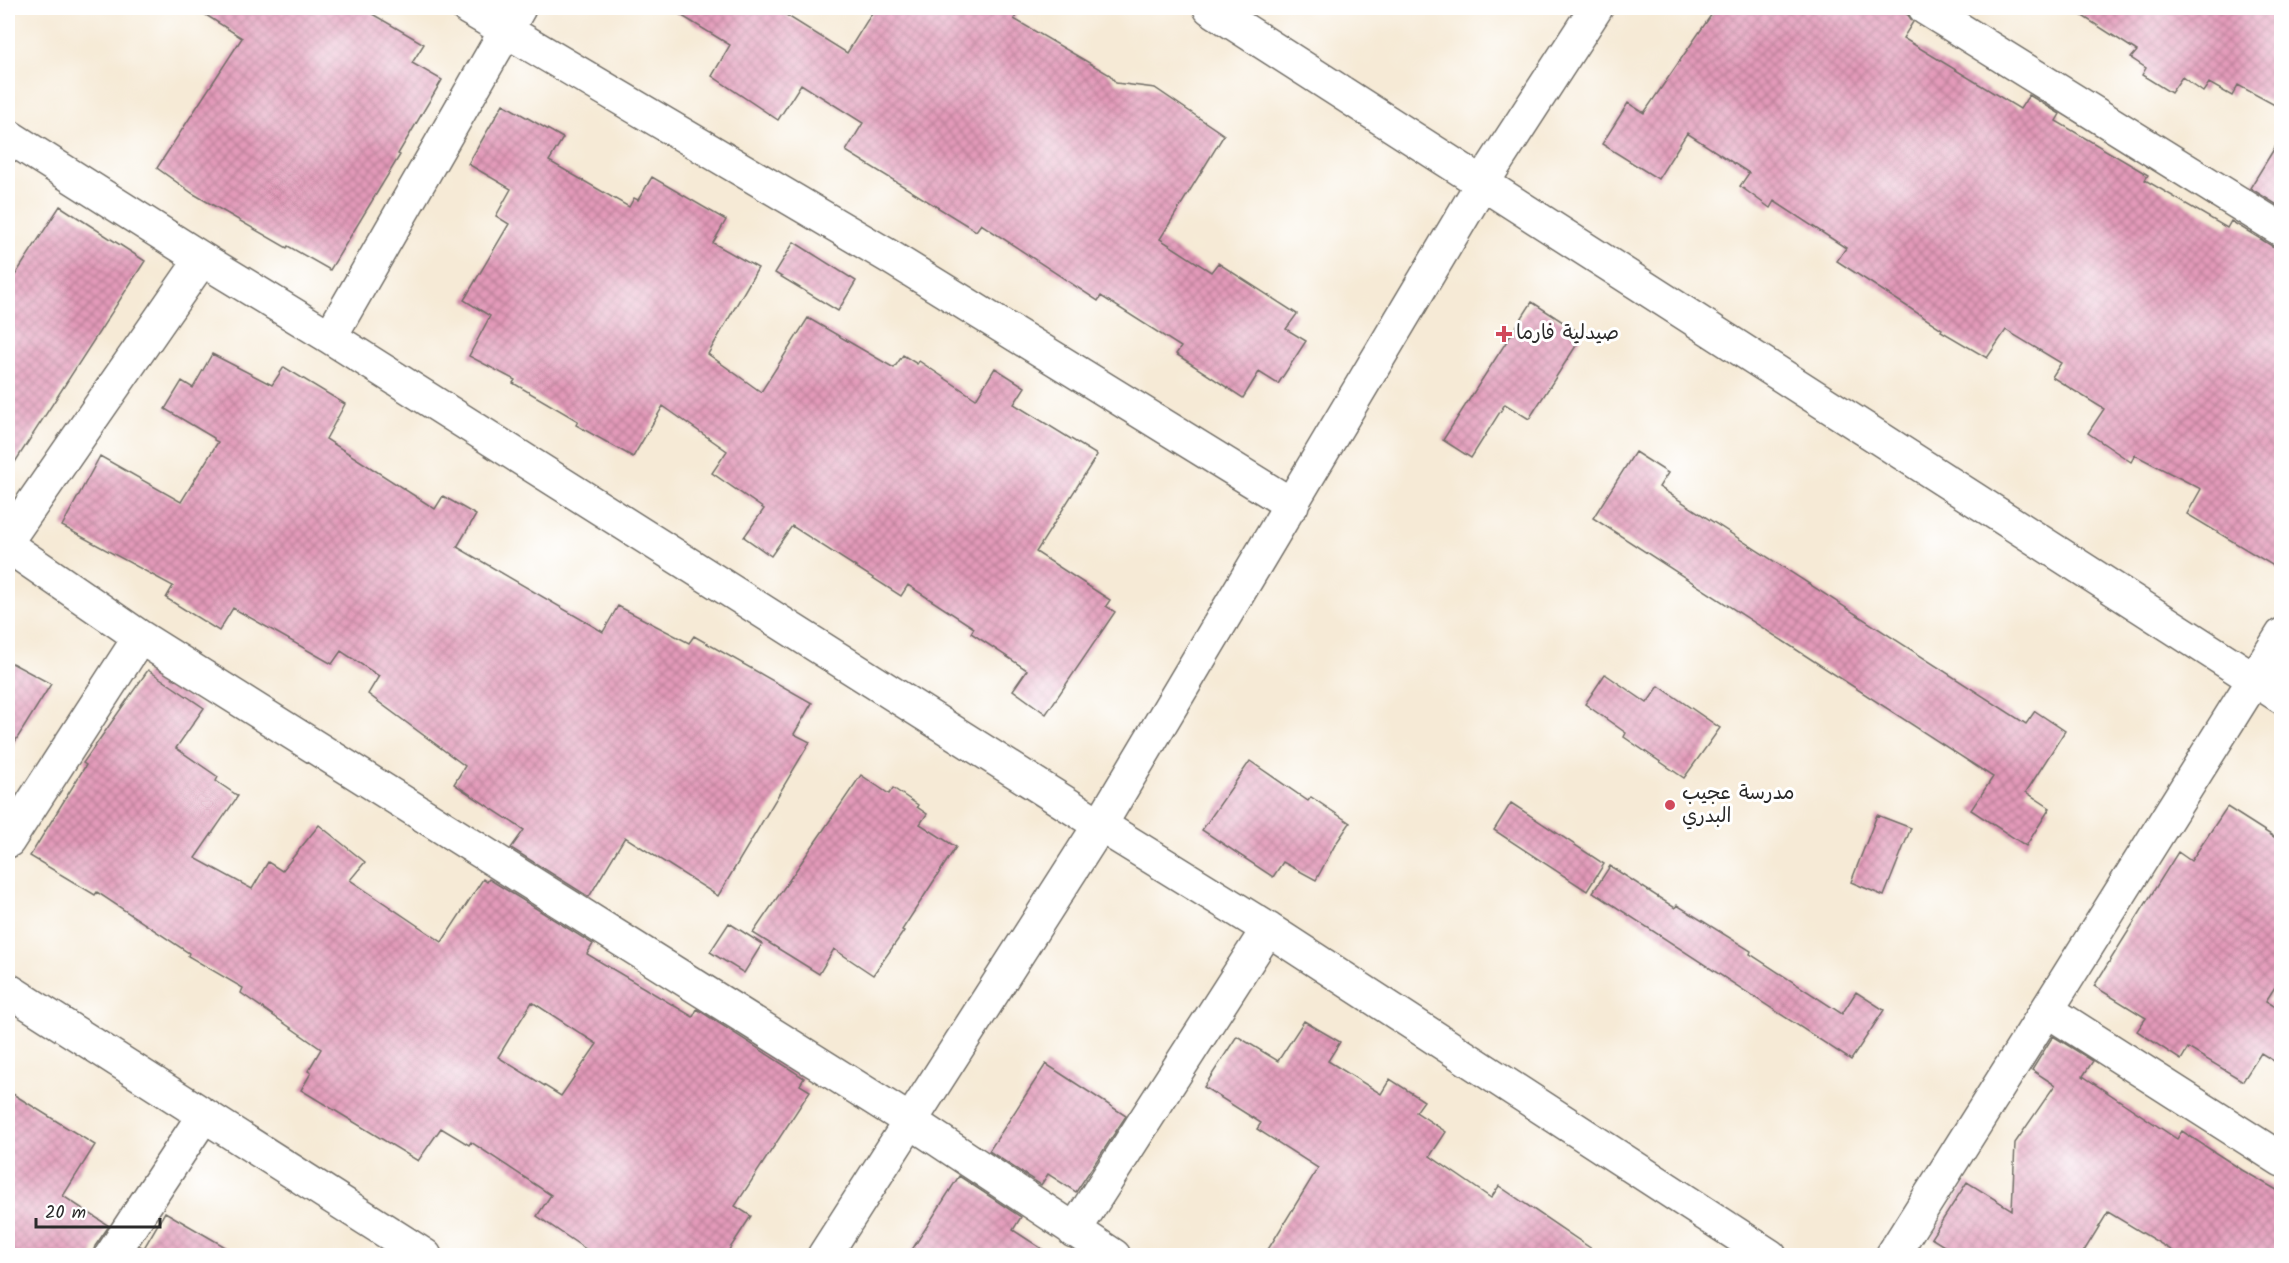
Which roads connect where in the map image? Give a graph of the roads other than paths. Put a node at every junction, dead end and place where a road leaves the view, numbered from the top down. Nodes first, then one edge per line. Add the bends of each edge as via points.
1 (468, 8) edge
2 (1210, 8) edge
3 (1596, 8) edge
4 (1925, 8) edge
5 (512, 18) edge
6 (8, 136) edge
7 (1483, 182) junction
8 (2282, 230) edge
9 (202, 259) junction
10 (330, 337) junction
11 (1292, 505) junction
12 (8, 539) edge
13 (8, 546) edge
14 (2282, 635) edge
15 (140, 637) junction
16 (2254, 679) junction
17 (2282, 697) edge
18 (1100, 825) junction
19 (8, 841) edge
20 (1268, 929) junction
21 (8, 990) edge
22 (2047, 1010) junction
23 (204, 1115) junction
24 (910, 1121) junction
25 (2282, 1160) edge
26 (1074, 1231) junction
27 (111, 1256) edge
28 (425, 1256) edge
29 (824, 1256) edge
30 (1113, 1256) edge
31 (1770, 1256) edge
32 (1892, 1256) edge

1 - 5 street
2 - 7 street
3 - 7 street
4 - 8 street
5 - 10 street
5 - 11 street
6 - 9 street
7 - 11 street
7 - 16 street
9 - 10 street
9 - 12 street
10 - 18 street
11 - 18 street
13 - 15 street
14 - 16 street
15 - 19 street
15 - 24 street
16 - 17 street
16 - 22 street
18 - 20 street
18 - 24 street
20 - 26 street
20 - 31 street
21 - 23 street
22 - 25 street
22 - 32 street
23 - 27 street
23 - 28 street
24 - 26 street
24 - 29 street
26 - 30 street

